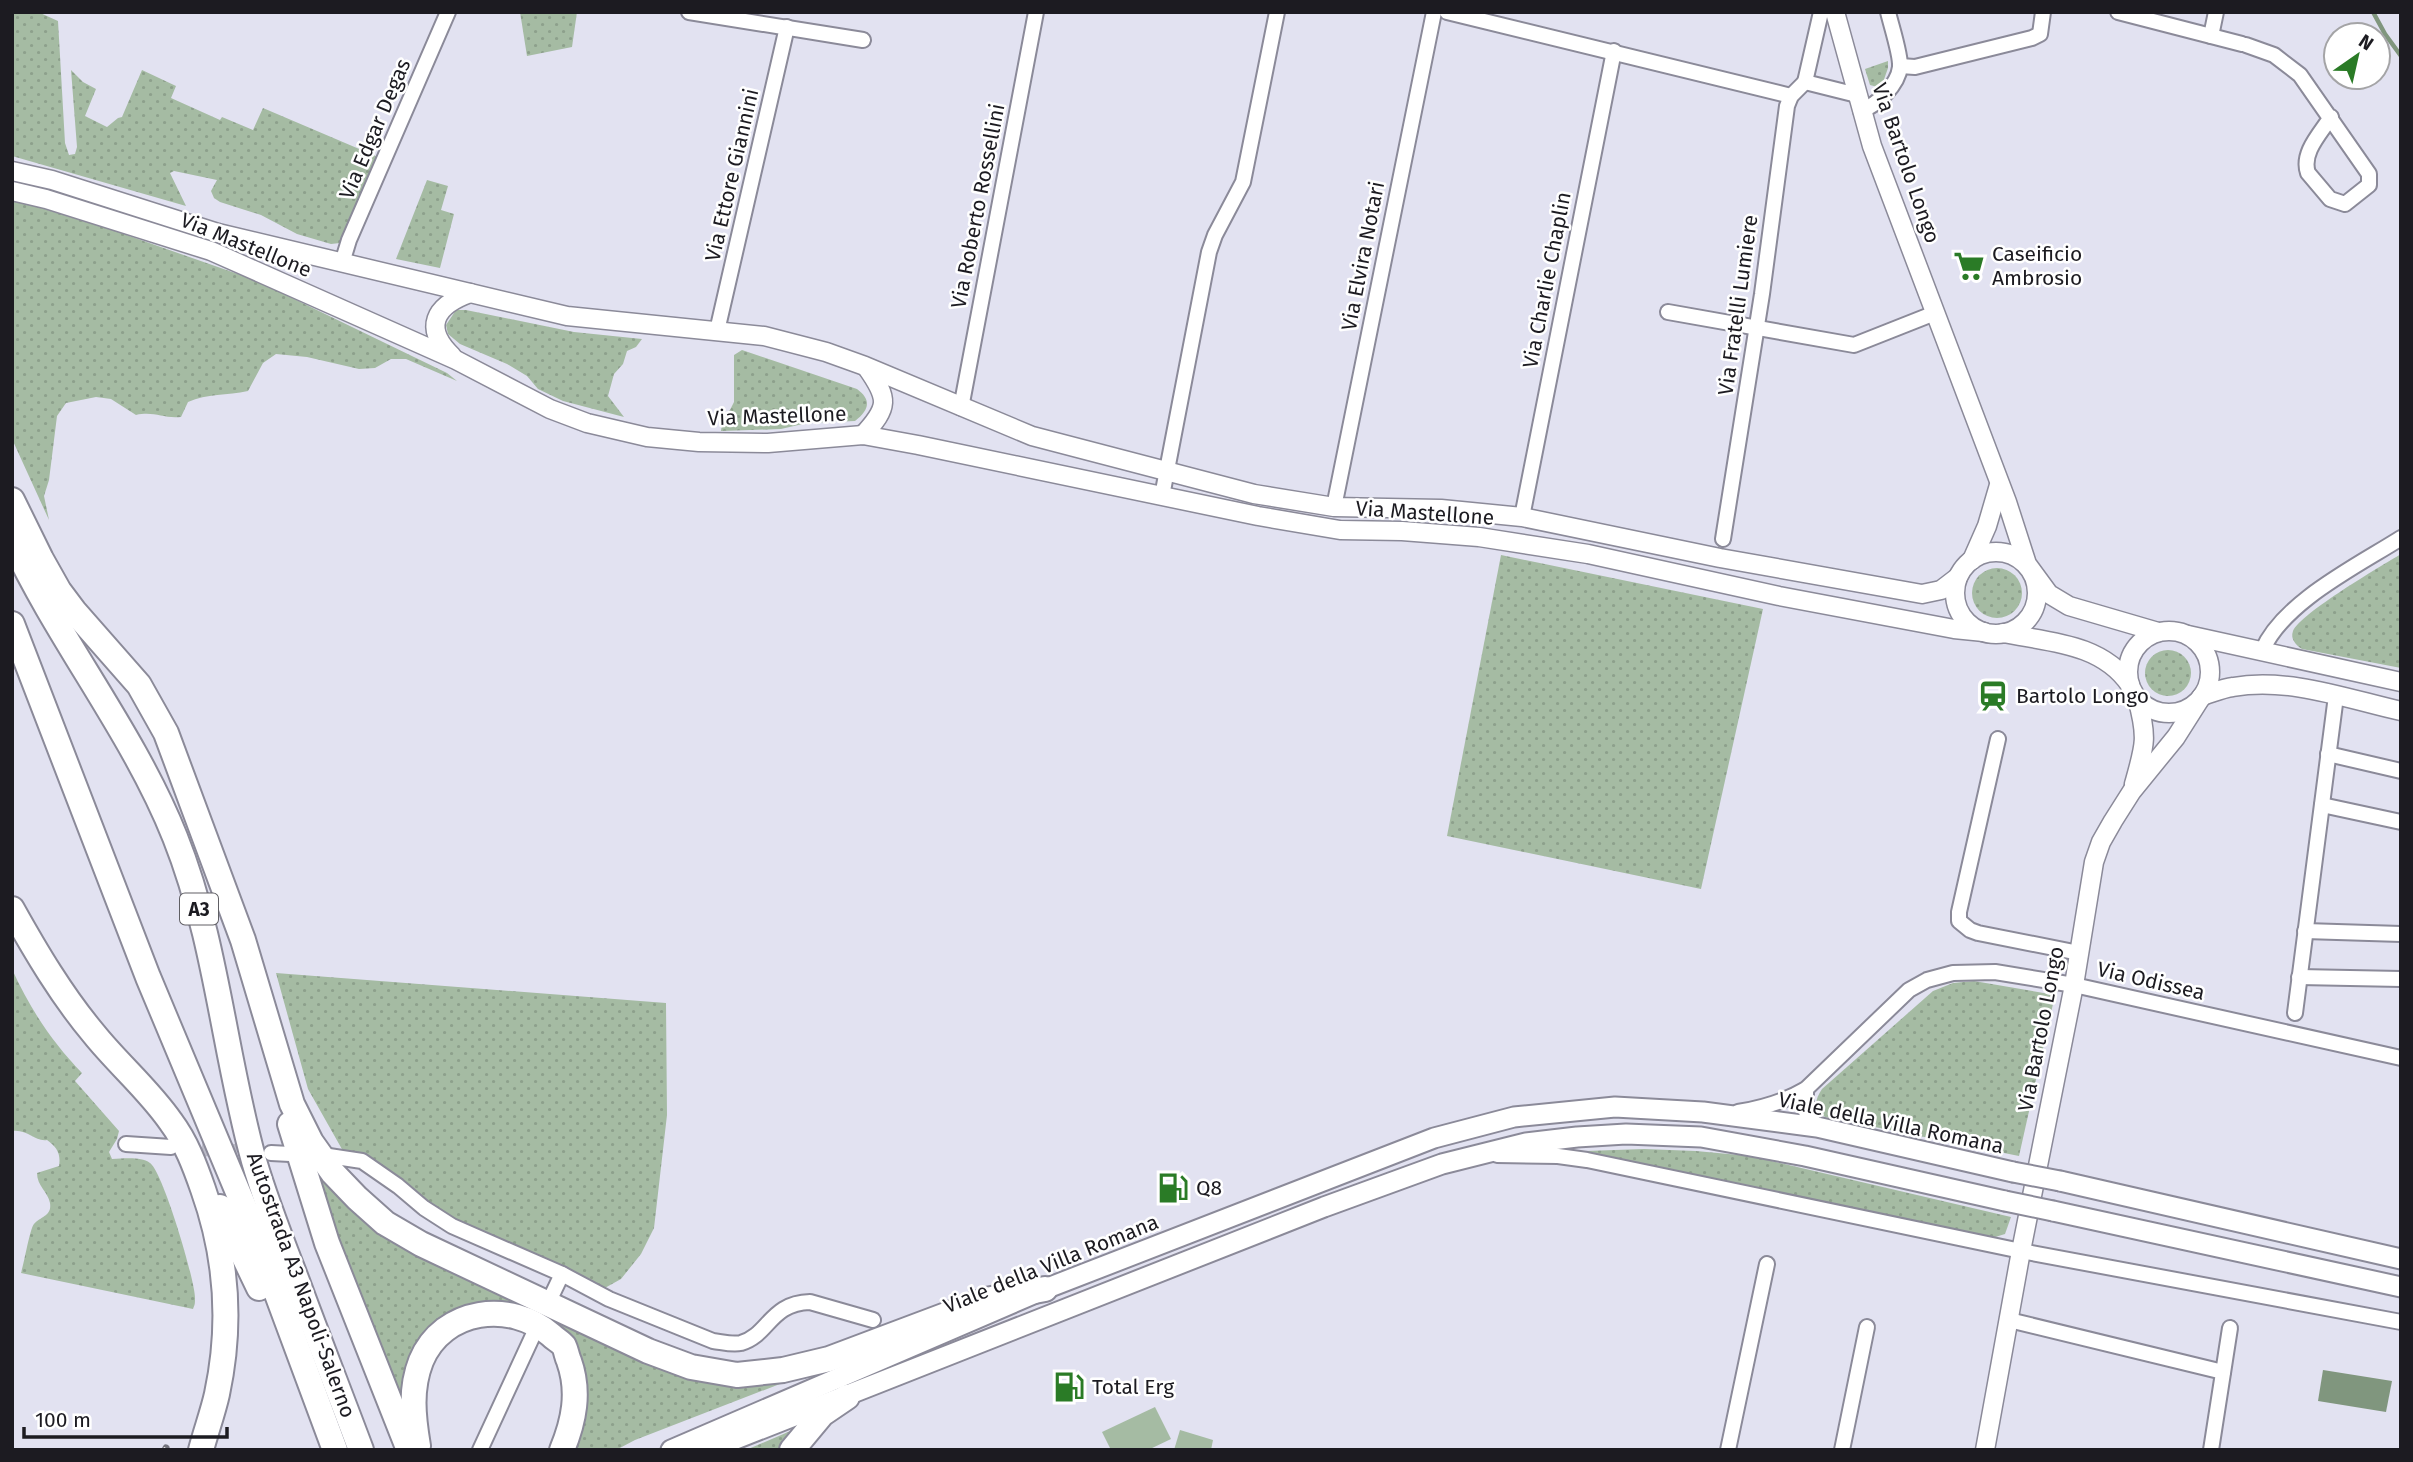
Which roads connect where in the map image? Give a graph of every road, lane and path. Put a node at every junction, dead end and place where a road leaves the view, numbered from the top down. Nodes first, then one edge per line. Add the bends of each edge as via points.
1 (447, 12) edge
2 (689, 12) edge
3 (1036, 12) edge
4 (1277, 12) edge
5 (1434, 12) edge
6 (1447, 12) edge
7 (1821, 12) edge
8 (1835, 12) edge
9 (1888, 12) edge
10 (2043, 12) edge
11 (2118, 12) edge
12 (2216, 12) edge
13 (787, 27) junction
14 (2211, 36) junction
15 (863, 40) dead end
16 (1614, 51) junction
17 (1900, 66) junction
18 (1805, 82) junction
19 (1791, 96) junction
20 (1859, 103) junction
21 (2331, 117) junction
22 (12, 171) edge
23 (12, 191) edge
24 (218, 233) junction
25 (211, 251) junction
26 (342, 263) junction
27 (470, 293) junction
28 (1668, 312) dead end
29 (1935, 313) junction
30 (1757, 330) junction
31 (717, 331) junction
32 (456, 360) junction
33 (865, 366) junction
34 (961, 408) junction
35 (863, 435) junction
36 (1166, 472) junction
37 (1999, 485) junction
38 (1162, 496) junction
39 (12, 500) edge
40 (1334, 507) junction
41 (1522, 517) junction
42 (2401, 538) edge
43 (1723, 539) dead end
44 (12, 540) edge
45 (1972, 560) junction
46 (2032, 573) junction
47 (1958, 577) junction
48 (12, 624) edge
49 (1984, 632) junction
50 (2158, 632) junction
51 (2003, 634) junction
52 (2185, 634) junction
53 (2262, 651) junction
54 (2401, 682) edge
55 (2134, 691) junction
56 (2202, 696) junction
57 (2336, 696) junction
58 (2401, 711) edge
59 (1998, 739) dead end
60 (2328, 754) junction
61 (2401, 771) edge
62 (2132, 791) junction
63 (2322, 805) junction
64 (2401, 822) edge
65 (12, 909) edge
66 (2305, 931) junction
67 (2401, 933) edge
68 (2079, 953) junction
69 (2299, 977) junction
70 (2401, 979) edge
71 (2074, 985) junction
72 (2295, 1013) dead end
73 (265, 1014) junction
74 (2401, 1059) edge
75 (1806, 1089) junction
76 (1721, 1114) junction
77 (1817, 1127) junction
78 (177, 1143) junction
79 (126, 1144) dead end
80 (271, 1153) tunnel mouth
81 (290, 1154) dead end
82 (1472, 1155) junction
83 (330, 1156) dead end
84 (2021, 1251) junction
85 (2401, 1259) edge
86 (1767, 1264) dead end
87 (562, 1274) junction
88 (1756, 1277) dead end
89 (2401, 1287) edge
90 (1045, 1289) junction
91 (552, 1295) dead end
92 (873, 1320) dead end
93 (2009, 1320) junction
94 (2401, 1322) edge
95 (1867, 1327) dead end
96 (2230, 1328) dead end
97 (535, 1331) dead end
98 (2223, 1372) junction
99 (847, 1396) junction
100 (333, 1443) edge
101 (201, 1450) edge
102 (361, 1450) edge
103 (409, 1450) edge
104 (418, 1450) edge
105 (480, 1450) edge
106 (562, 1450) edge
107 (671, 1450) edge
108 (708, 1450) edge
109 (792, 1450) edge
110 (1720, 1450) edge
111 (1728, 1450) edge
112 (1842, 1450) edge
113 (1985, 1450) edge
114 (2211, 1450) edge

1 - 26 street, Via Edgar Degas
2 - 13 street
3 - 34 street, Via Roberto Rossellini
4 - 36 street via 1242,182 1209,252
5 - 40 street, Via Elvira Notari
6 - 16 street
7 - 18 street
8 - 20 street, Via Bartolo Longo
9 - 17 street
10 - 17 street via 2040,34 2032,38 1914,67
11 - 14 street
12 - 14 street
13 - 15 street
13 - 31 street, Via Ettore Giannini
14 - 21 street via 2274,55 2296,71
16 - 19 street
16 - 41 street, Via Charlie Chaplin
17 - 20 street via 1882,97 1869,108
18 - 19 street
18 - 20 street
19 - 30 street, Via Fratelli Lumiere
20 - 29 street, Via Bartolo Longo
21 - 21 street via 2371,178 2369,185 2345,204 2330,199 2306,168 2307,155
22 - 24 street, Via Mastellone
23 - 25 street, Via Mastellone
24 - 25 street via 209,240
24 - 26 street, Via Mastellone
25 - 32 street, Via Mastellone
26 - 27 street, Via Mastellone
27 - 31 street, Via Mastellone via 567,316
27 - 32 street, Via Mastellone via 447,304 436,323 442,346
28 - 30 street
29 - 30 street via 1854,345
29 - 37 street, Via Bartolo Longo
30 - 43 street, Via Fratelli Lumiere
31 - 33 street, Via Mastellone via 764,336
32 - 35 street, Via Mastellone via 550,409 647,437 768,443
33 - 34 street, Via Mastellone
33 - 35 street, Via Mastellone via 882,389 884,404 880,417
34 - 36 street, Via Mastellone via 1032,436
35 - 38 street, Via Mastellone
36 - 38 street
36 - 40 street, Via Mastellone via 1254,494
37 - 45 street
37 - 46 street, Via Bartolo Longo
38 - 49 street, Via Mastellone via 1340,530 1479,537 1588,554 1779,596
39 - 73 highway via 60,590 139,685 166,733 243,940
40 - 41 street, Via Mastellone via 1441,509
41 - 47 street, Via Mastellone via 1922,594 1941,590
42 - 53 street via 2298,607 2271,634
44 - 102 highway, Autostrada A3 Napoli-Salerno / A3 via 51,615 141,764 175,836 212,958 262,1188
45 - 46 street via 2005,553
45 - 47 street
46 - 50 street, Via Bartolo Longo via 2049,594 2069,606
46 - 51 street via 2035,605 2023,624
47 - 49 street via 1957,604 1972,626
48 - 100 highway, Autostrada A3 Napoli-Salerno via 144,967 248,1216
49 - 51 street
50 - 52 street
50 - 55 street via 2134,649 2128,664
51 - 55 street via 2104,658 2121,671
52 - 53 street
52 - 56 street via 2207,656 2209,681
53 - 54 street
55 - 56 street via 2153,710 2175,712
55 - 62 street, Via Bartolo Longo via 2145,743
56 - 57 street via 2261,684
56 - 62 street, Via Bartolo Longo
57 - 58 street
57 - 60 street
59 - 68 street via 1959,920 1978,933
60 - 61 street
60 - 63 street
62 - 68 street, Via Bartolo Longo via 2094,862
63 - 64 street
63 - 66 street
65 - 78 highway via 92,1032 162,1109
66 - 67 street
66 - 69 street
68 - 71 street, Via Bartolo Longo
69 - 70 street
69 - 72 street
71 - 74 street, Via Odissea
71 - 75 street, Via Odissea via 1995,971 1953,973 1927,980 1909,990
71 - 84 street, Via Bartolo Longo
73 - 90 highway via 292,1104 311,1142 333,1173 385,1223 421,1244 691,1367 737,1374 783,1370 829,1359 986,1300
73 - 103 highway via 291,1129 323,1231
75 - 76 street, Via Odissea via 1764,1108
75 - 77 street via 1806,1112
76 - 77 main road, Viale della Villa Romana
76 - 90 main road, Viale della Villa Romana via 1615,1107 1514,1117 1434,1138
77 - 85 main road, Viale della Villa Romana, bridge
78 - 79 street
78 - 100 highway via 238,1243
78 - 101 highway via 196,1170 224,1268 222,1367
80 - 81 street
82 - 84 street via 1587,1160
82 - 89 main road, bridge via 1577,1137 1701,1137
82 - 99 main road via 1324,1207
83 - 87 street via 362,1161 452,1226
84 - 93 street, Via Bartolo Longo
84 - 94 street
86 - 111 street
87 - 91 street
87 - 92 street via 691,1333 730,1343 742,1343 788,1306 799,1303
88 - 110 street
90 - 107 main road, Viale della Villa Romana
93 - 98 street
93 - 113 street, Via Bartolo Longo
95 - 112 street
96 - 98 street
97 - 105 street
98 - 114 street
99 - 108 main road
99 - 109 highway via 822,1414
104 - 106 highway via 412,1411 421,1360 434,1338 457,1322 483,1313 514,1315 539,1325 563,1346 576,1396

